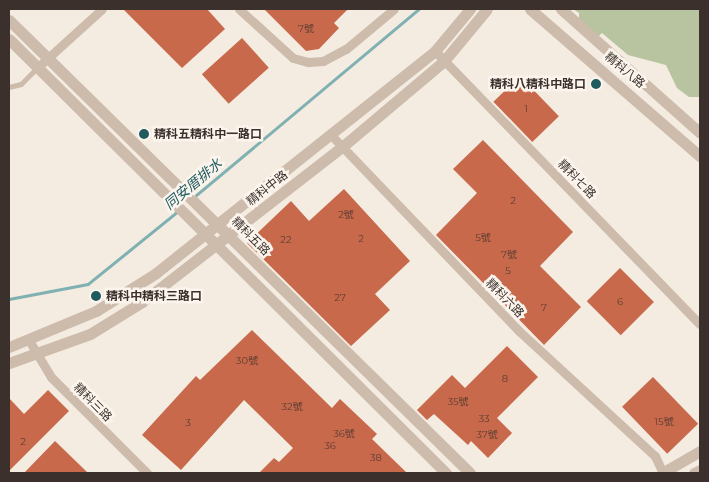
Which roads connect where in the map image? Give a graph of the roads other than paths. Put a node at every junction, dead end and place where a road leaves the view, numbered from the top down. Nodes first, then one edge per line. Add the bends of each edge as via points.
1 (102, 9) edge
2 (239, 9) edge
3 (394, 9) edge
4 (470, 9) edge
5 (487, 9) edge
6 (530, 9) edge
7 (561, 9) edge
8 (9, 20) edge
9 (9, 40) edge
10 (436, 51) junction
11 (48, 58) junction
12 (444, 60) junction
13 (38, 67) junction
14 (9, 87) edge
15 (700, 133) edge
16 (332, 136) junction
17 (342, 147) junction
18 (700, 156) edge
19 (220, 224) junction
20 (206, 234) junction
21 (230, 235) junction
22 (216, 245) junction
23 (700, 324) edge
24 (30, 342) junction
25 (9, 347) edge
26 (36, 354) junction
27 (9, 362) edge
28 (700, 451) edge
29 (700, 470) edge
30 (147, 473) edge
31 (446, 473) edge
32 (470, 473) edge
33 (662, 473) edge
34 (694, 473) edge

1 - 11 street
2 - 3 street via 293,58 323,62 346,49
4 - 10 street, 精科中路
5 - 12 street, 精科中路
6 - 18 street, 精科八路
7 - 15 street, 精科八路
8 - 11 street, 精科五路
9 - 13 street
10 - 12 street, 精科七路
10 - 16 street, 精科中路
11 - 13 street
11 - 19 street, 精科五路
12 - 17 street, 精科中路
12 - 23 street, 精科七路
13 - 14 lane via 21,84
13 - 20 street
16 - 17 street, 精科六路
16 - 19 street, 精科中路
17 - 21 street, 精科中路
17 - 33 street, 精科六路 via 519,331 655,456
19 - 20 street, 精科中路
19 - 21 street, 精科五路
20 - 22 street
20 - 24 street, 精科中路 via 156,273 96,311
21 - 22 street, 精科中路
21 - 32 street, 精科五路
22 - 26 street, 精科中路 via 116,320
22 - 31 street
24 - 25 street, 精科中路
24 - 26 street, 精科三路
26 - 27 street, 精科中路
26 - 30 street, 精科三路 via 51,378
28 - 33 street
29 - 34 street

